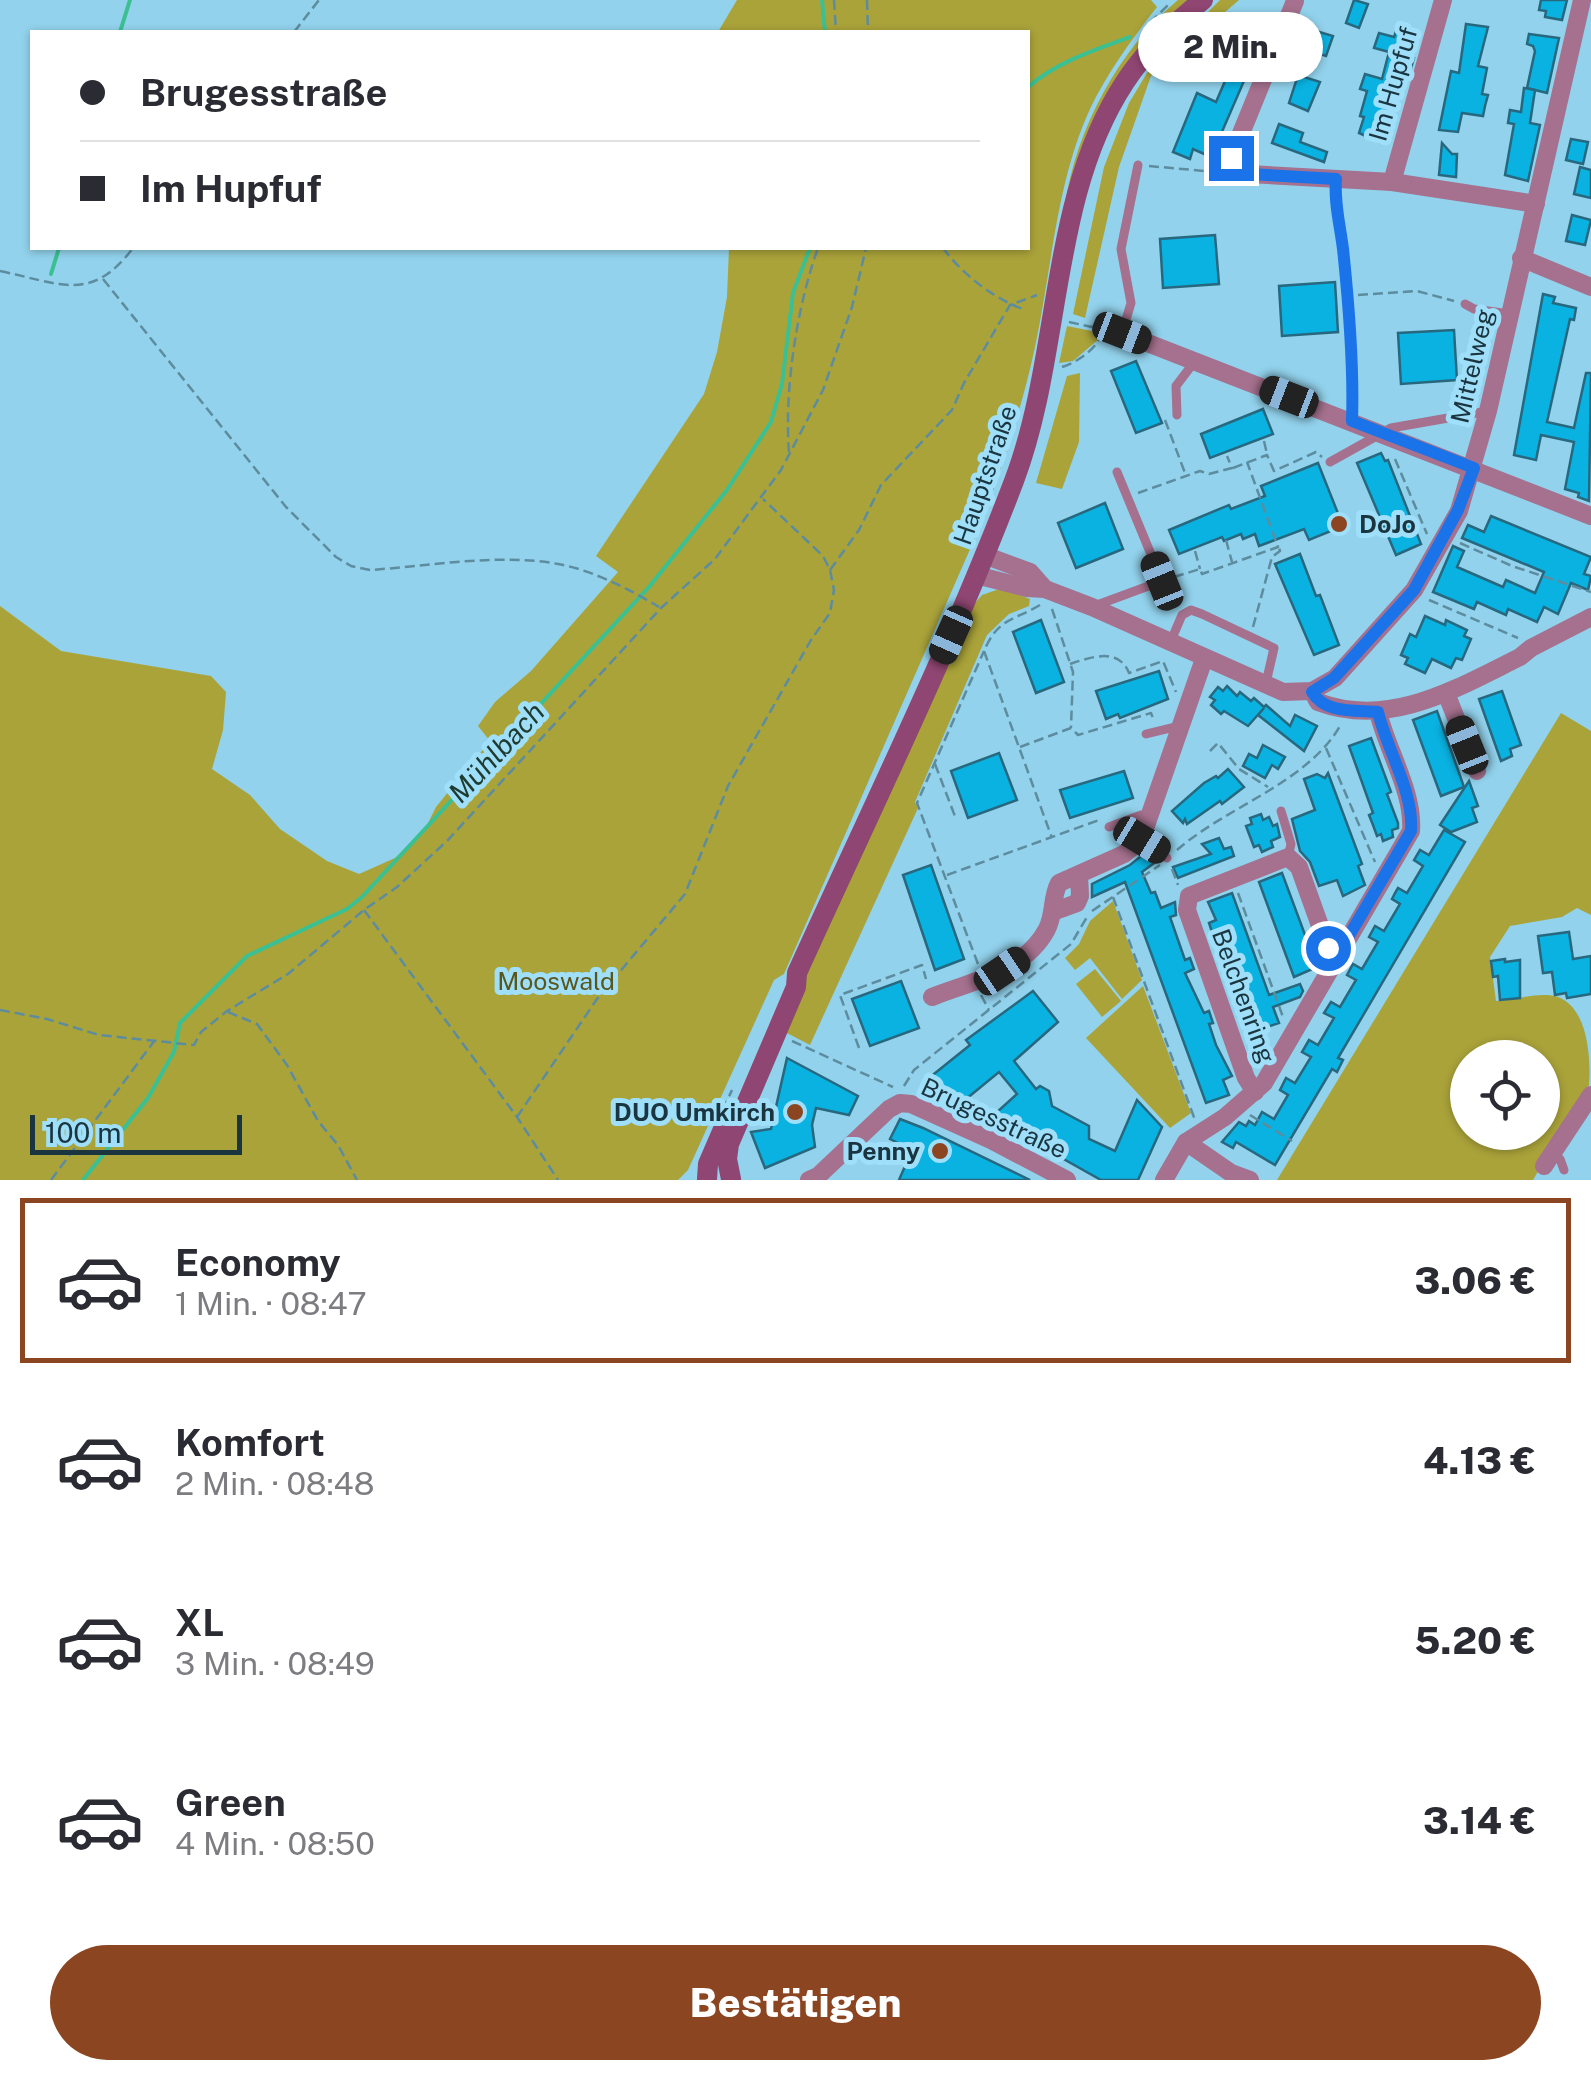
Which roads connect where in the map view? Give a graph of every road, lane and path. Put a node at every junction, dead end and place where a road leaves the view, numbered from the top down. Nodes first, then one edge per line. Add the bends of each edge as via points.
1 (318, 0) edge
2 (834, 0) edge
3 (867, 0) edge
4 (1203, 0) edge
5 (1295, 0) edge
6 (1443, 0) edge
7 (1582, 0) edge
8 (296, 30) edge
9 (836, 30) edge
10 (868, 30) edge
11 (1138, 165) joint
12 (1231, 173) junction
13 (1336, 179) junction
14 (1392, 182) junction
15 (1536, 204) junction
16 (131, 250) edge
17 (817, 250) edge
18 (866, 250) edge
19 (945, 250) edge
20 (1521, 258) junction
21 (0, 271) edge
22 (1060, 277) junction
23 (103, 279) junction
24 (1591, 287) edge
25 (1346, 296) junction
26 (1465, 304) joint
27 (1010, 305) junction
28 (1026, 310) dead end
29 (1509, 314) junction
30 (1068, 322) dead end
31 (1122, 333) joint
32 (1195, 361) junction
33 (1044, 364) junction
34 (1176, 398) junction
35 (1488, 411) junction
36 (1177, 415) dead end
37 (1352, 421) junction
38 (1381, 432) junction
39 (1264, 441) dead end
40 (1392, 452) dead end
41 (789, 453) junction
42 (1267, 455) junction
43 (1227, 456) dead end
44 (1247, 462) junction
45 (1330, 462) joint
46 (1232, 468) junction
47 (1474, 468) junction
48 (1116, 472) dead end
49 (1185, 474) junction
50 (1127, 497) junction
51 (762, 498) junction
52 (1591, 516) edge
53 (1437, 539) junction
54 (1226, 540) dead end
55 (1278, 547) junction
56 (1195, 551) dead end
57 (984, 555) junction
58 (1233, 563) junction
59 (1200, 569) junction
60 (830, 570) junction
61 (976, 575) junction
62 (1162, 581) junction
63 (1414, 590) junction
64 (1049, 591) junction
65 (1591, 592) edge
66 (1092, 607) junction
67 (661, 608) junction
68 (1591, 617) edge
69 (1249, 636) junction
70 (1170, 643) junction
71 (1531, 648) junction
72 (984, 651) junction
73 (1204, 659) junction
74 (1070, 664) junction
75 (1266, 686) junction
76 (1312, 692) junction
77 (1446, 693) junction
78 (1188, 706) junction
79 (1341, 710) junction
80 (1378, 712) junction
81 (1181, 727) junction
82 (1070, 728) junction
83 (1158, 730) junction
84 (1146, 734) dead end
85 (1019, 748) junction
86 (1326, 748) junction
87 (1210, 751) dead end
88 (934, 761) junction
89 (1478, 771) dead end
90 (1269, 788) junction
91 (1281, 811) dead end
92 (956, 819) dead end
93 (1150, 820) junction
94 (1108, 822) joint
95 (1052, 838) junction
96 (1142, 840) junction
97 (1288, 857) junction
98 (1167, 858) junction
99 (946, 876) junction
100 (1384, 876) junction
101 (1232, 878) junction
102 (1176, 882) dead end
103 (1113, 896) junction
104 (364, 910) junction
105 (1337, 956) junction
106 (983, 977) junction
107 (932, 997) joint
108 (0, 1010) edge
109 (227, 1012) junction
110 (775, 1025) junction
111 (1294, 1030) junction
112 (156, 1039) junction
113 (859, 1048) dead end
114 (737, 1080) dead end
115 (1254, 1092) junction
116 (1591, 1096) edge
117 (900, 1102) junction
118 (1240, 1106) junction
119 (720, 1116) dead end
120 (517, 1118) junction
121 (1192, 1137) junction
122 (1292, 1141) dead end
123 (1553, 1163) dead end
124 (732, 1179) edge
125 (51, 1180) edge
126 (357, 1180) edge
127 (558, 1180) edge
128 (706, 1180) edge
129 (809, 1180) edge
130 (1067, 1180) edge
131 (1164, 1180) edge
132 (1250, 1180) edge

1 - 8 path
2 - 9 path
3 - 10 path
4 - 22 street, Hauptstraße via 1142,58 1110,109 1082,182
5 - 12 street via 1231,158
6 - 14 street, Im Hupfuf
7 - 15 street, Mittelweg
11 - 12 path
11 - 31 lane via 1122,250 1131,303
12 - 13 street
13 - 14 street
13 - 25 lane
14 - 15 street
15 - 20 street, Mittelweg
16 - 23 path
17 - 41 path via 804,286 786,408
18 - 41 path via 823,390
19 - 27 path
20 - 24 street
20 - 29 street, Mittelweg
21 - 23 path via 75,286
22 - 27 path via 1048,291
22 - 33 street, Hauptstraße
23 - 67 path via 286,506 351,566 560,564
25 - 26 path via 1417,291
25 - 37 lane
26 - 29 lane
27 - 28 path
27 - 60 path via 952,410 881,485
29 - 35 street, Mittelweg
30 - 33 path via 1104,330 1100,342 1073,363
31 - 32 street
32 - 34 lane via 1176,386
32 - 37 street
33 - 57 street, Hauptstraße via 1020,464
34 - 36 lane
34 - 49 path via 1165,401 1165,425
35 - 38 lane
35 - 47 street, Mittelweg
37 - 38 street
38 - 45 lane
38 - 47 street
39 - 42 path
40 - 53 path
41 - 51 path
42 - 44 path
42 - 45 path via 1274,471 1316,452
43 - 46 path
44 - 46 path
44 - 55 path
46 - 49 path
47 - 52 street
47 - 53 street, Mittelweg via 1458,510
48 - 50 lane
49 - 50 path
50 - 62 lane
51 - 60 path
51 - 67 path via 715,560
53 - 63 street, Mittelweg
53 - 65 path
54 - 58 path
55 - 58 path
55 - 69 path
56 - 59 path
57 - 61 street, Hauptstraße
57 - 64 street via 1030,572
58 - 59 path via 1202,574
59 - 62 path
60 - 120 path via 830,614 728,786 685,894 598,999
61 - 64 street
61 - 110 street, Hauptstraße
62 - 66 lane
63 - 71 path
63 - 76 street, Mittelweg via 1334,678
64 - 66 street
64 - 72 path via 1040,606 991,634
64 - 74 path
66 - 70 street
67 - 104 path via 446,841
68 - 71 street
69 - 70 lane via 1191,610
69 - 75 lane via 1274,648
70 - 73 street
71 - 77 street
72 - 85 path
72 - 88 path
73 - 75 street
73 - 78 street
74 - 78 path via 1111,656 1129,674 1163,661 1180,704
74 - 82 path
75 - 76 street
76 - 79 street via 1318,702
77 - 80 street
77 - 89 street
78 - 81 street
79 - 80 street
79 - 86 path via 1340,728
80 - 100 street via 1412,814 1411,831
81 - 83 lane
81 - 93 street
82 - 83 path via 1078,735 1152,713
82 - 85 path
83 - 84 lane
85 - 95 path
86 - 90 path
86 - 100 path
87 - 90 path via 1218,743
88 - 92 path
88 - 99 path via 917,803
90 - 98 path
91 - 97 lane
93 - 94 lane via 1141,815
93 - 96 street
94 - 95 path
95 - 99 path
96 - 98 lane
96 - 106 street via 1059,883 1056,911 1040,942
97 - 101 street, Belchenring
97 - 105 street via 1300,867 1328,948
98 - 102 path
98 - 103 path
99 - 106 path
100 - 105 street
101 - 111 path via 1286,1026
101 - 115 street, Belchenring via 1189,896 1187,910
103 - 117 path via 1096,906 1071,944 914,1070
103 - 121 path
104 - 109 path via 288,974
104 - 120 path
105 - 111 street
106 - 107 street
107 - 113 path via 922,965 840,994
108 - 112 path via 99,1035
109 - 112 path via 194,1045
109 - 126 path via 264,1033
110 - 117 path via 893,1087
110 - 124 street, Hauptstraße via 729,1144
110 - 128 street, Hauptstraße
111 - 115 street
112 - 125 path
114 - 119 path
115 - 118 street
116 - 123 street
117 - 129 street, Brugesstraße
117 - 130 street, Brugesstraße
118 - 121 street
118 - 122 path
120 - 127 path
121 - 131 street
121 - 132 street via 1231,1173
124 - 128 street, Hauptstraße

